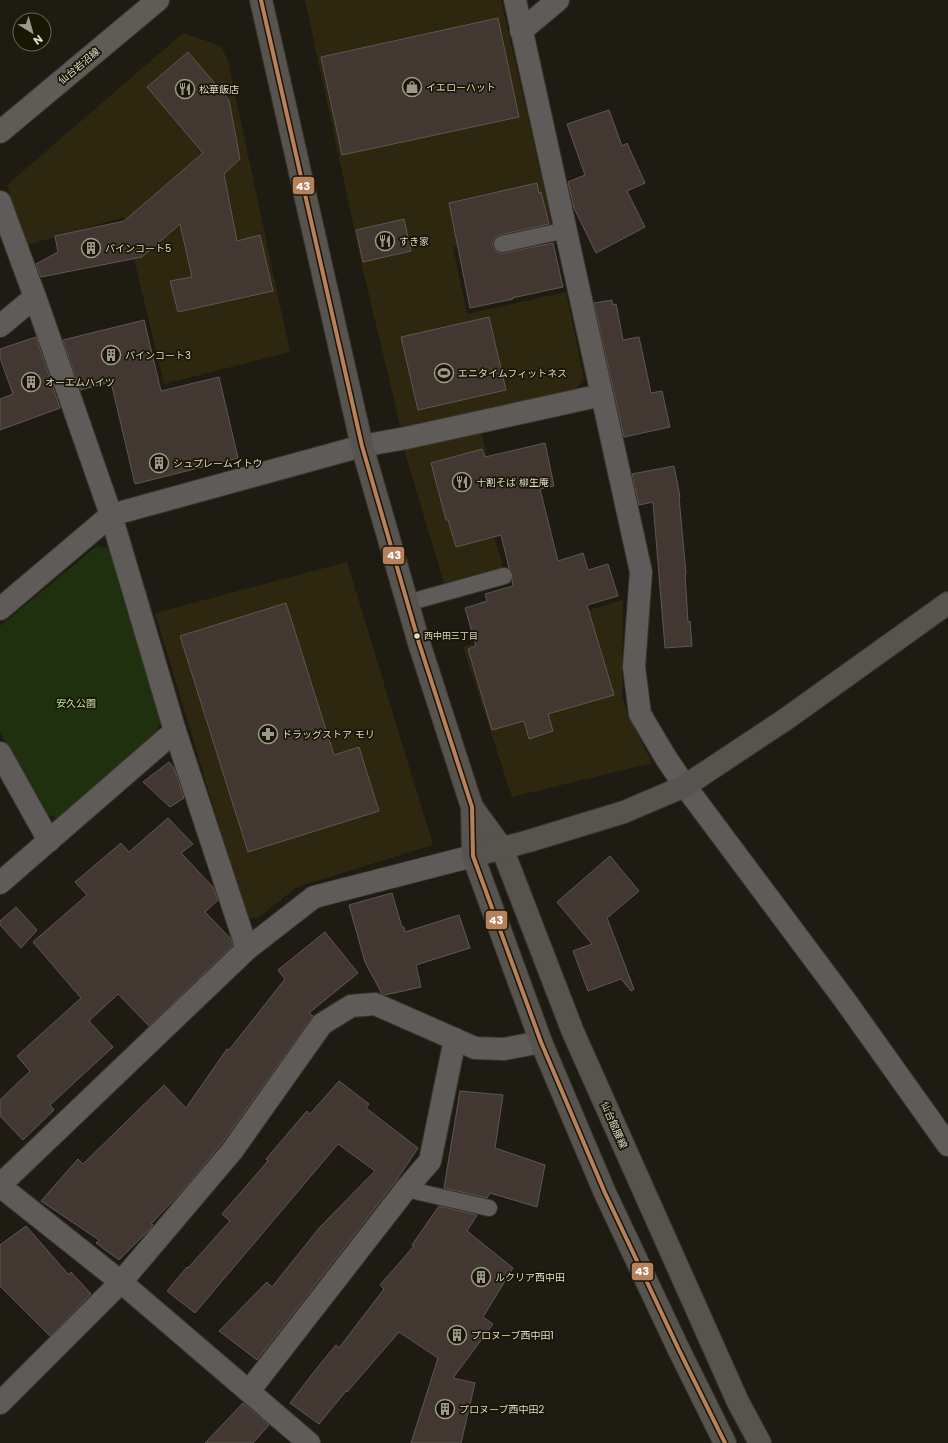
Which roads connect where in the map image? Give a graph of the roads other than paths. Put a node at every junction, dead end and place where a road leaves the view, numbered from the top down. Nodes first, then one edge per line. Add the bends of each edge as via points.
1 (158, 0) edge
2 (261, 0) edge
3 (515, 0) edge
4 (558, 0) edge
5 (521, 31) junction
6 (0, 132) edge
7 (0, 202) edge
8 (566, 230) junction
9 (502, 244) dead end
10 (35, 297) junction
11 (0, 326) edge
12 (602, 395) junction
13 (362, 446) junction
14 (111, 515) junction
15 (504, 576) dead end
16 (948, 603) edge
17 (407, 604) junction
18 (0, 609) edge
19 (176, 731) junction
20 (0, 753) edge
21 (685, 786) junction
22 (472, 807) junction
23 (48, 841) junction
24 (502, 848) junction
25 (473, 856) junction
26 (0, 883) edge
27 (247, 949) junction
28 (455, 1039) junction
29 (541, 1042) junction
30 (948, 1145) edge
31 (0, 1186) edge
32 (406, 1189) junction
33 (489, 1208) dead end
34 (121, 1282) junction
35 (249, 1391) junction
36 (0, 1403) edge
37 (309, 1443) edge
38 (725, 1443) edge
39 (760, 1443) edge

1 - 6 main road, 仙台岩沼線
2 - 13 main road, 仙台館腰線
3 - 5 street
4 - 5 street
5 - 8 street
7 - 10 street
8 - 9 lane
8 - 12 street
10 - 11 street
10 - 14 street
12 - 13 street
12 - 21 street via 642,572 634,667 640,714
13 - 14 street
13 - 17 main road, 仙台館腰線
14 - 18 street
14 - 19 street
15 - 17 lane
16 - 21 main road via 786,719
17 - 22 main road, 仙台館腰線
19 - 23 street
19 - 27 street
20 - 23 street
21 - 24 main road via 624,812
21 - 30 street via 844,999
22 - 24 main road, 仙台館腰線
22 - 25 main road, 仙台館腰線
23 - 26 street
24 - 25 main road
24 - 39 main road, 仙台館腰線 via 573,1032 738,1402
25 - 27 street via 314,897
25 - 29 main road, 仙台館腰線
27 - 31 street
28 - 29 street via 475,1048 504,1049
28 - 32 street via 430,1161
28 - 34 street via 375,1004 351,1006 322,1024 232,1152
29 - 38 main road, 仙台館腰線 via 605,1192
31 - 34 street
32 - 33 lane
32 - 35 street
34 - 35 street
34 - 36 street
35 - 37 street

